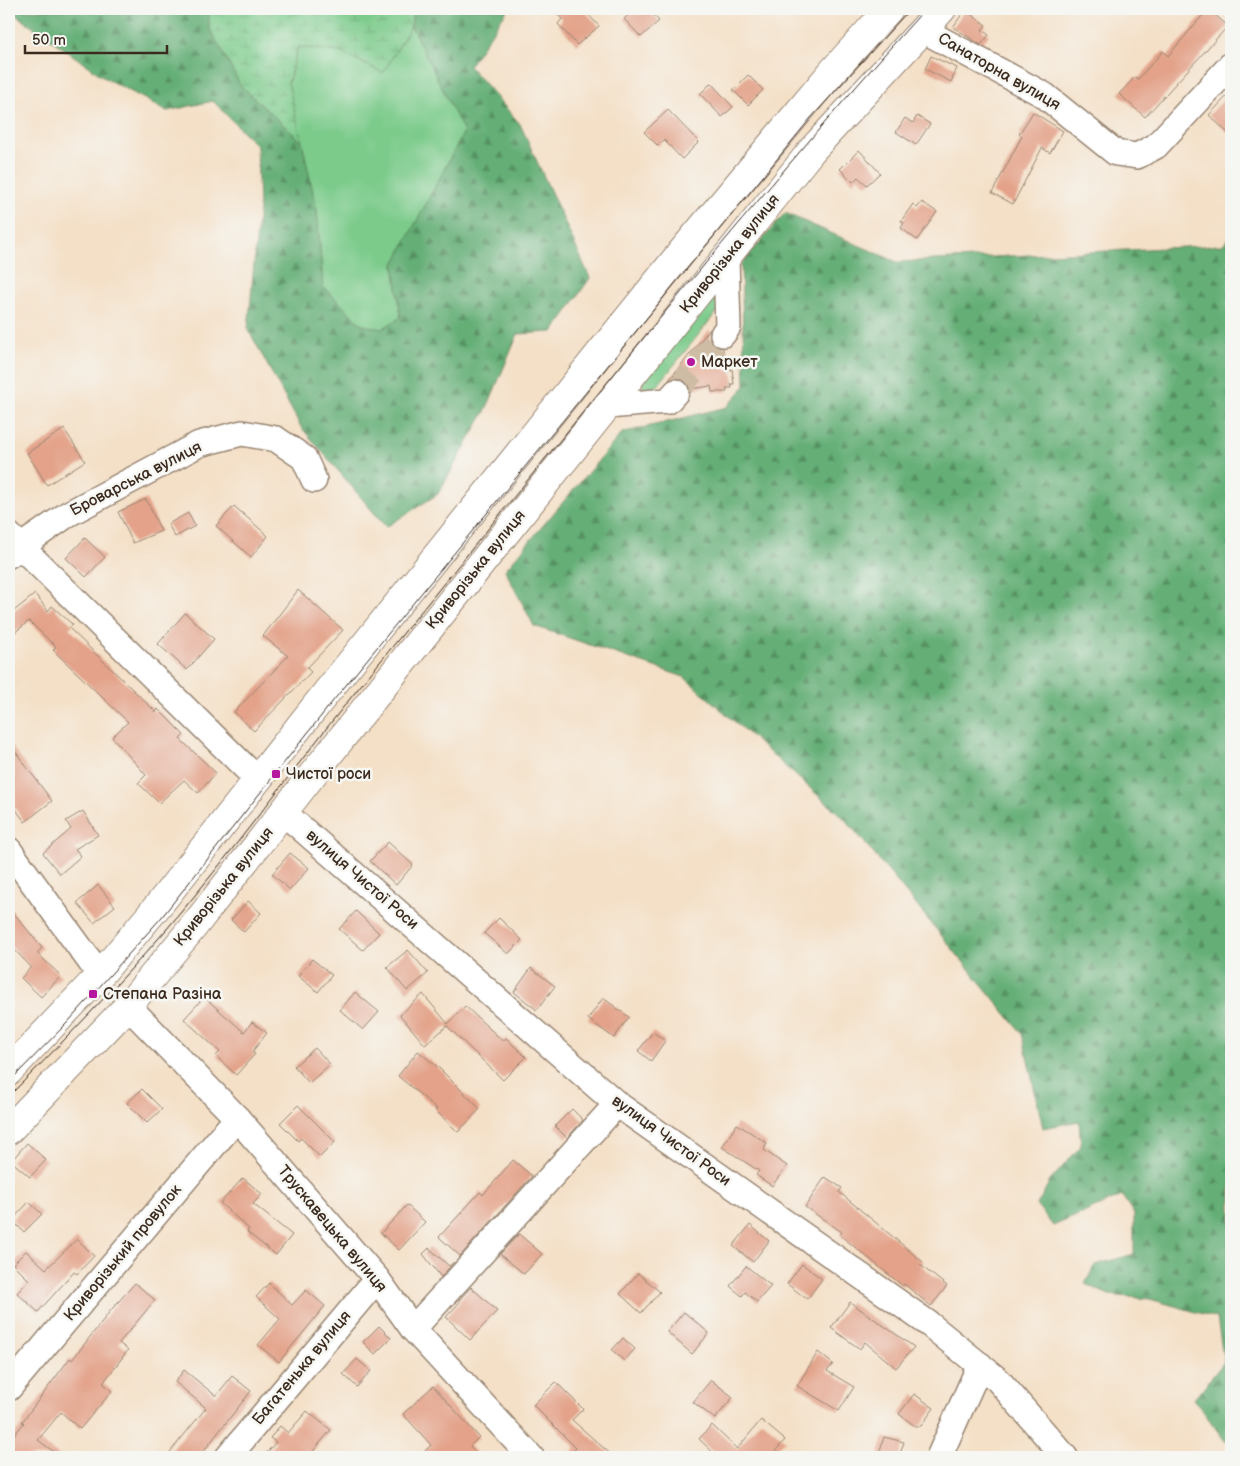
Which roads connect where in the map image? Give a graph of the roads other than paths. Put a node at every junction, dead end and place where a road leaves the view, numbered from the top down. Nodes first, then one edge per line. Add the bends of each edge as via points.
1 (889, 9) edge
2 (942, 9) edge
3 (923, 30) junction
4 (1231, 65) edge
5 (726, 260) junction
6 (723, 334) tunnel mouth
7 (676, 392) tunnel mouth
8 (608, 406) junction
9 (314, 480) dead end
10 (13, 545) edge
11 (258, 780) junction
12 (284, 813) junction
13 (9, 850) edge
14 (100, 975) junction
15 (128, 1006) junction
16 (9, 1071) edge
17 (617, 1104) junction
18 (237, 1118) junction
19 (9, 1130) edge
20 (377, 1279) junction
21 (413, 1329) junction
22 (980, 1365) junction
23 (9, 1388) edge
24 (228, 1457) edge
25 (531, 1457) edge
26 (938, 1457) edge
27 (1066, 1457) edge

1 - 11 main road via 832,72 675,260
2 - 3 main road, Криворізька вулиця
3 - 4 street, Санаторна вулиця via 1044,95 1116,153 1137,156 1156,146
3 - 5 main road, Криворізька вулиця via 812,150
5 - 6 street via 728,327
5 - 8 main road, Криворізька вулиця
7 - 8 street via 668,401
8 - 12 main road, Криворізька вулиця
9 - 10 street, Броварська вулиця via 304,458 276,438 242,433 199,444
10 - 11 street
11 - 14 main road
12 - 15 main road, Криворізька вулиця
12 - 17 street, вулиця Чистої Роси
13 - 14 street
14 - 16 main road
15 - 18 street, Трускавецька вулиця
15 - 19 main road, Криворізька вулиця
17 - 21 street
17 - 22 street, вулиця Чистої Роси via 929,1324
18 - 20 street, Трускавецька вулиця
18 - 23 street, Криворізький провулок
20 - 21 street, Трускавецька вулиця
20 - 24 street, Багатенька вулиця
21 - 25 street, Трускавецька вулиця
22 - 26 street
22 - 27 street, вулиця Чистої Роси via 998,1380

